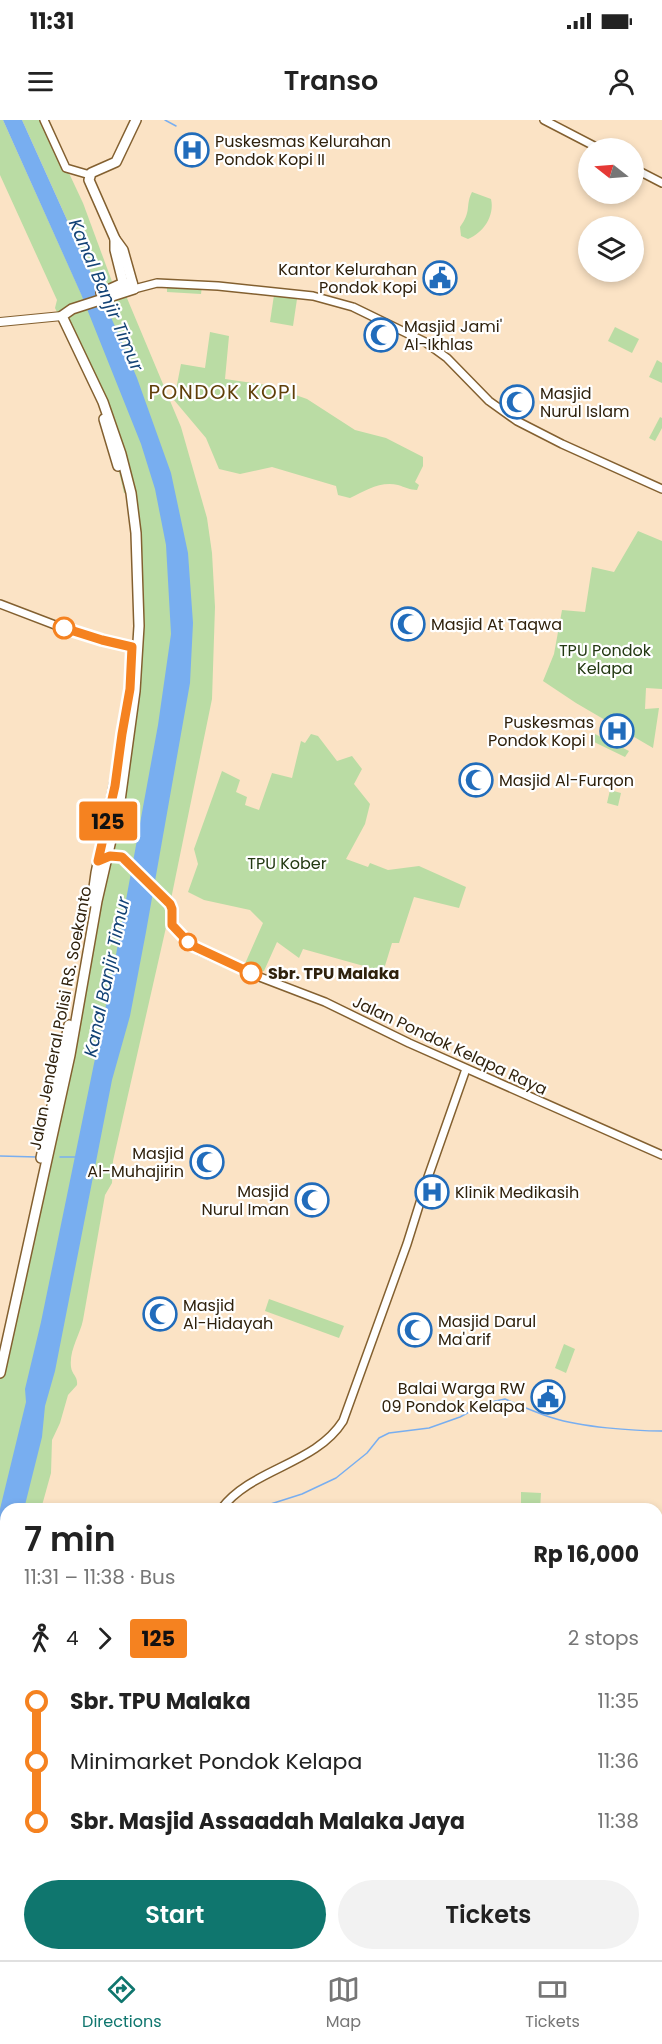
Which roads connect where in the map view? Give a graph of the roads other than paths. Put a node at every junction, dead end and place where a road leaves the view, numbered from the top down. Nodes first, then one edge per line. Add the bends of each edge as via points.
1 (45, 120) edge
2 (136, 120) edge
3 (544, 120) edge
4 (579, 138) edge
5 (644, 174) edge
6 (90, 175) junction
7 (662, 183) edge
8 (126, 287) junction
9 (60, 318) junction
10 (0, 322) edge
11 (662, 489) edge
12 (0, 604) edge
13 (135, 647) junction
14 (111, 858) junction
15 (65, 1064) junction
16 (466, 1069) junction
17 (662, 1155) edge
18 (0, 1352) edge
19 (0, 1373) edge
20 (226, 1503) edge

1 - 6 street via 66,168
2 - 6 main road via 116,162
3 - 4 street
5 - 7 street
6 - 8 main road via 115,239
8 - 9 main road via 71,307
8 - 11 street via 174,283 262,290 313,296 353,307 425,342 447,358 489,401 517,421
9 - 10 main road
9 - 13 main road, Jalan Jenderal Polisi RS. Soekanto via 103,402 128,493 136,533 139,583
12 - 13 street via 76,633
13 - 14 main road, Jalan Jenderal Polisi RS. Soekanto
14 - 15 main road, Jalan Jenderal Polisi RS. Soekanto
14 - 15 main road, Jalan Jenderal Polisi RS. Soekanto via 102,875
14 - 16 street, Jalan Pondok Kelapa Raya via 167,903 172,909 174,929 200,951 325,1002
15 - 18 main road, Jalan Jenderal Polisi RS. Soekanto
15 - 19 main road, Jalan Jenderal Polisi RS. Soekanto
16 - 17 street, Jalan Pondok Kelapa Raya
16 - 20 street via 343,1421 329,1439 234,1494

